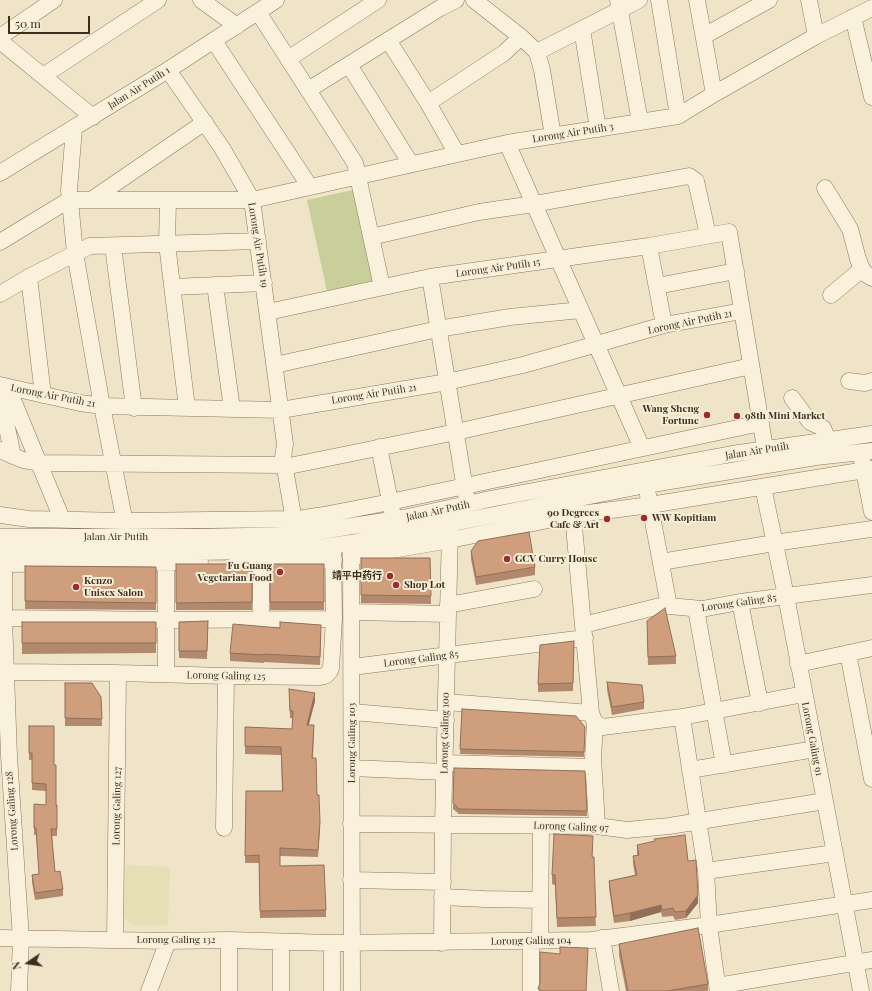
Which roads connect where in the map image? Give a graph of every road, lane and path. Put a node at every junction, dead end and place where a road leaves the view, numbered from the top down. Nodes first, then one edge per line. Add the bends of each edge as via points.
1 (158, 0) edge
2 (201, 0) edge
3 (276, 0) edge
4 (378, 0) edge
5 (456, 0) edge
6 (474, 0) edge
7 (640, 0) edge
8 (659, 0) edge
9 (697, 0) edge
10 (769, 0) edge
11 (809, 0) edge
12 (48, 1) edge
13 (618, 5) edge
14 (872, 8) edge
15 (258, 12) junction
16 (853, 17) junction
17 (236, 26) junction
18 (582, 29) junction
19 (704, 36) junction
20 (816, 36) junction
21 (0, 37) edge
22 (521, 37) junction
23 (214, 40) junction
24 (388, 40) junction
25 (0, 41) edge
26 (537, 52) junction
27 (288, 59) junction
28 (349, 65) junction
29 (168, 70) junction
30 (43, 76) junction
31 (308, 90) junction
32 (714, 94) junction
33 (872, 97) edge
34 (428, 103) junction
35 (93, 116) junction
36 (678, 116) junction
37 (205, 122) junction
38 (640, 122) junction
39 (74, 128) junction
40 (598, 129) junction
41 (553, 136) junction
42 (507, 143) junction
43 (457, 154) junction
44 (411, 164) junction
45 (0, 174) edge
46 (358, 176) junction
47 (310, 187) junction
48 (825, 188) dead end
49 (69, 200) junction
50 (91, 200) junction
51 (168, 200) junction
52 (252, 200) junction
53 (534, 204) junction
54 (708, 235) junction
55 (371, 237) junction
56 (258, 241) junction
57 (0, 242) edge
58 (167, 244) junction
59 (113, 246) junction
60 (649, 246) junction
61 (75, 253) junction
62 (559, 260) junction
63 (736, 271) junction
64 (867, 273) edge
65 (29, 277) junction
66 (430, 277) junction
67 (264, 283) junction
68 (215, 285) junction
69 (657, 286) junction
70 (173, 287) junction
71 (382, 287) junction
72 (0, 294) edge
73 (831, 295) dead end
74 (581, 310) junction
75 (742, 311) junction
76 (268, 312) junction
77 (664, 325) junction
78 (438, 329) junction
79 (596, 344) junction
80 (275, 365) junction
81 (751, 366) junction
82 (849, 381) dead end
83 (872, 381) edge
84 (447, 382) junction
85 (3, 389) edge
86 (43, 395) junction
87 (619, 396) junction
88 (792, 398) dead end
89 (102, 406) junction
90 (134, 408) junction
91 (187, 408) junction
92 (232, 410) junction
93 (281, 410) junction
94 (761, 423) junction
95 (456, 432) junction
96 (872, 434) edge
97 (828, 440) junction
98 (379, 447) junction
99 (642, 448) junction
100 (866, 452) edge
101 (7, 453) edge
102 (766, 457) junction
103 (39, 463) junction
104 (114, 464) junction
105 (289, 465) junction
106 (554, 466) junction
107 (868, 470) edge
108 (464, 485) junction
109 (646, 485) junction
110 (559, 486) junction
111 (763, 487) junction
112 (572, 499) junction
113 (390, 502) junction
114 (468, 504) junction
115 (650, 505) junction
116 (872, 512) edge
117 (0, 514) edge
118 (573, 515) junction
119 (530, 516) junction
120 (62, 519) junction
121 (394, 520) junction
122 (125, 521) junction
123 (450, 523) junction
124 (872, 528) edge
125 (301, 534) junction
126 (0, 537) edge
127 (128, 538) junction
128 (450, 540) junction
129 (774, 543) junction
130 (352, 550) junction
131 (333, 553) junction
132 (1, 556) edge
133 (261, 556) junction
134 (661, 562) junction
135 (166, 563) junction
136 (872, 585) edge
137 (534, 588) dead end
138 (786, 596) junction
139 (740, 602) junction
140 (669, 606) junction
141 (448, 609) junction
142 (696, 609) junction
143 (352, 612) junction
144 (4, 618) junction
145 (261, 619) junction
146 (166, 620) junction
147 (334, 620) junction
148 (584, 632) junction
149 (872, 648) edge
150 (848, 653) junction
151 (446, 656) junction
152 (798, 664) junction
153 (352, 667) junction
154 (7, 672) junction
155 (118, 673) junction
156 (166, 674) junction
157 (226, 676) junction
158 (804, 694) junction
159 (446, 702) junction
160 (760, 703) junction
161 (715, 711) junction
162 (352, 712) junction
163 (682, 717) junction
164 (593, 718) junction
165 (446, 720) junction
166 (814, 749) junction
167 (4, 756) edge
168 (724, 765) junction
169 (593, 767) junction
170 (352, 768) junction
171 (444, 768) junction
172 (690, 770) junction
173 (872, 779) edge
174 (824, 801) junction
175 (698, 822) junction
176 (351, 824) junction
177 (443, 825) junction
178 (541, 826) junction
179 (597, 826) junction
180 (224, 828) dead end
181 (835, 853) junction
182 (706, 871) junction
183 (351, 880) junction
184 (442, 890) junction
185 (540, 900) junction
186 (872, 900) edge
187 (845, 905) junction
188 (709, 925) junction
189 (0, 938) edge
190 (602, 938) junction
191 (21, 939) junction
192 (115, 940) junction
193 (229, 940) junction
194 (168, 941) junction
195 (536, 941) junction
196 (281, 942) junction
197 (332, 943) junction
198 (351, 943) junction
199 (442, 943) junction
200 (872, 960) edge
201 (855, 963) junction
202 (718, 989) edge
203 (19, 991) edge
204 (149, 991) edge
205 (223, 991) edge
206 (230, 991) edge
207 (281, 991) edge
208 (332, 991) edge
209 (352, 991) edge
210 (531, 991) edge
211 (612, 991) edge
212 (861, 991) edge

1 - 30 street
2 - 17 street
3 - 15 street, Jalan Air Putih 1
4 - 27 street
5 - 24 street
6 - 22 street
7 - 13 street
8 - 36 street
9 - 19 street
10 - 19 street
11 - 20 street
12 - 21 street
13 - 18 street
13 - 38 street
14 - 16 street, Lorong Air Putih 3
15 - 17 street, Jalan Air Putih 1
15 - 27 street
16 - 20 street, Lorong Air Putih 3
16 - 33 street
17 - 23 street, Jalan Air Putih 1
18 - 26 street
18 - 40 street
19 - 32 street
20 - 32 street, Lorong Air Putih 3
22 - 26 street
22 - 34 street via 504,53
23 - 29 street, Jalan Air Putih 1
23 - 47 street
24 - 28 street
24 - 34 street
25 - 30 street
26 - 41 street
27 - 31 street
28 - 31 street
28 - 44 street
29 - 35 street, Jalan Air Putih 1
29 - 37 street, Lorong Air Putih 19
30 - 35 street
31 - 46 street via 355,164
32 - 36 street, Lorong Air Putih 3
34 - 43 street
35 - 39 street, Jalan Air Putih 1
36 - 38 street, Lorong Air Putih 3
37 - 50 street
37 - 52 street, Lorong Air Putih 19
38 - 40 street, Lorong Air Putih 3
39 - 45 street, Jalan Air Putih 1
39 - 49 street
40 - 41 street, Lorong Air Putih 3
41 - 42 street, Lorong Air Putih 3
42 - 43 street, Lorong Air Putih 3
42 - 53 street
43 - 44 street, Lorong Air Putih 3
44 - 46 street, Lorong Air Putih 3
46 - 47 street, Lorong Air Putih 3
46 - 55 street
47 - 52 street, Lorong Air Putih 3
48 - 64 street via 850,229 858,259
49 - 50 street, Lorong Air Putih 3
49 - 57 street
49 - 61 street
50 - 51 street, Lorong Air Putih 3
51 - 52 street, Lorong Air Putih 3
51 - 58 street
52 - 56 street, Lorong Air Putih 19
53 - 54 street via 689,176 696,181
53 - 55 street via 479,212
53 - 62 street
54 - 60 street, Lorong Air Putih 15
54 - 63 street, Lorong Air Putih 15 via 729,232
55 - 71 street
56 - 58 street
56 - 67 street, Lorong Air Putih 19
58 - 59 street
58 - 70 street
59 - 61 street via 90,246
59 - 90 street
60 - 62 street, Lorong Air Putih 15
60 - 69 street
61 - 65 street
61 - 89 street
62 - 66 street, Lorong Air Putih 15
62 - 74 street
63 - 69 street
63 - 75 street
64 - 73 street
65 - 72 street
65 - 86 street
66 - 71 street, Lorong Air Putih 15
66 - 78 street
67 - 68 street
67 - 76 street, Lorong Air Putih 19
68 - 70 street
68 - 92 street
69 - 77 street
70 - 91 street
71 - 76 street, Lorong Air Putih 15
74 - 78 street
74 - 79 street
75 - 77 street, Lorong Air Putih 21
75 - 81 street
76 - 80 street, Lorong Air Putih 19
77 - 79 street, Lorong Air Putih 21
78 - 80 street
78 - 84 street
79 - 84 street, Lorong Air Putih 21 via 522,365
79 - 87 street
80 - 93 street, Lorong Air Putih 19
81 - 87 street
81 - 94 street
82 - 83 street
84 - 93 street, Lorong Air Putih 21
84 - 95 street
85 - 86 street, Lorong Air Putih 21
85 - 101 street
85 - 103 street
86 - 89 street, Lorong Air Putih 21 via 80,404
87 - 95 street
87 - 99 street
88 - 97 street via 810,422 823,428
89 - 90 street, Lorong Air Putih 21
89 - 104 street
90 - 91 street, Lorong Air Putih 21
91 - 92 street, Lorong Air Putih 21
92 - 93 street, Lorong Air Putih 21
93 - 105 street, Lorong Air Putih 19 via 286,444 292,456
94 - 99 street
94 - 102 street
95 - 98 street
95 - 108 street
96 - 97 street, Jalan Air Putih
97 - 102 street, Jalan Air Putih
98 - 105 street
98 - 113 street
99 - 106 street
100 - 102 street, Jalan Air Putih via 816,457
100 - 107 street
101 - 103 street
102 - 109 street, Jalan Air Putih
102 - 110 street, Jalan Air Putih
103 - 104 street
103 - 120 street
104 - 105 street
104 - 122 street
105 - 125 street, Lorong Air Putih 19
106 - 108 street
106 - 110 street
107 - 111 street
107 - 116 street
108 - 113 street
108 - 114 street
109 - 112 street, Jalan Air Putih
109 - 115 street
110 - 114 street, Jalan Air Putih
111 - 115 street
111 - 129 street, Lorong Galing 91
112 - 118 street
112 - 119 street, Jalan Air Putih
113 - 121 street
113 - 125 street via 324,515
114 - 121 street, Jalan Air Putih
115 - 118 street
115 - 134 street
117 - 120 street via 29,520
118 - 119 street
118 - 148 street
119 - 123 street, Jalan Air Putih
119 - 128 street
120 - 122 street
121 - 125 street, Jalan Air Putih
122 - 125 street
122 - 127 street
123 - 128 street, Lorong Galing 100
123 - 130 street, Jalan Air Putih
124 - 129 street
125 - 127 street, Jalan Air Putih
125 - 131 street, Jalan Air Putih
125 - 133 street, Jalan Air Putih
126 - 127 street, Jalan Air Putih
128 - 130 street
128 - 141 street, Lorong Galing 100
129 - 134 street
129 - 138 street, Lorong Galing 91
130 - 131 street, Jalan Air Putih
130 - 143 street, Lorong Galing 103
131 - 133 street
131 - 147 street, Lorong Galing 125
132 - 133 street, Jalan Air Putih via 197,552
132 - 135 street
132 - 144 street, Lorong Galing 128
133 - 135 street
133 - 145 street
134 - 140 street
135 - 146 street
136 - 138 street, Lorong Galing 85
137 - 141 street
138 - 139 street, Lorong Galing 85
138 - 152 street, Lorong Galing 91
139 - 142 street, Lorong Galing 85
139 - 160 street
140 - 142 street, Lorong Galing 85
140 - 148 street, Lorong Galing 85 via 648,608
141 - 143 street
141 - 151 street, Lorong Galing 100
142 - 161 street
143 - 153 street, Lorong Galing 103
144 - 146 street
144 - 154 street, Lorong Galing 128
145 - 146 street
145 - 147 street
146 - 156 street
147 - 157 street, Lorong Galing 125 via 331,668 325,676
148 - 151 street, Lorong Galing 85
148 - 164 street
149 - 150 street
150 - 152 street
150 - 173 street
151 - 153 street, Lorong Galing 85
151 - 159 street, Lorong Galing 100
152 - 158 street, Lorong Galing 91
153 - 162 street, Lorong Galing 103
154 - 155 street, Lorong Galing 125
154 - 167 street, Lorong Galing 128
155 - 156 street, Lorong Galing 125
155 - 192 street, Lorong Galing 127
156 - 157 street, Lorong Galing 125
157 - 180 street
158 - 160 street
158 - 166 street, Lorong Galing 91
159 - 164 street
159 - 165 street, Lorong Galing 100
160 - 161 street
161 - 163 street
161 - 168 street
162 - 165 street
162 - 170 street, Lorong Galing 103
163 - 164 street via 602,727
163 - 172 street
164 - 169 street
165 - 171 street, Lorong Galing 100
166 - 168 street
166 - 174 street, Lorong Galing 91
167 - 191 street, Lorong Galing 128
168 - 172 street
169 - 171 street
169 - 179 street
170 - 171 street
170 - 176 street, Lorong Galing 103
171 - 177 street, Lorong Galing 100
172 - 175 street
174 - 175 street, Lorong Galing 97
174 - 181 street, Lorong Galing 91
175 - 179 street, Lorong Galing 97 via 627,830
175 - 182 street
176 - 177 street, Lorong Galing 97
176 - 183 street, Lorong Galing 103
177 - 178 street, Lorong Galing 97
177 - 184 street, Lorong Galing 100
178 - 179 street, Lorong Galing 97
178 - 185 street
181 - 182 street
181 - 187 street, Lorong Galing 91
182 - 188 street
183 - 184 street
183 - 198 street, Lorong Galing 103
184 - 185 street
184 - 199 street, Lorong Galing 100
185 - 195 street
186 - 187 street, Lorong Galing 104
187 - 188 street, Lorong Galing 104
187 - 201 street, Lorong Galing 91
188 - 190 street, Lorong Galing 104
188 - 202 street
189 - 191 street, Lorong Galing 132
190 - 195 street, Lorong Galing 104
190 - 211 street
191 - 192 street, Lorong Galing 132
191 - 203 street, Lorong Galing 128
192 - 194 street, Lorong Galing 132
193 - 194 street, Lorong Galing 132
193 - 196 street, Lorong Galing 132
193 - 206 street
194 - 204 street
195 - 199 street, Lorong Galing 104
195 - 210 street
196 - 197 street, Lorong Galing 132
196 - 207 street
197 - 198 street, Lorong Galing 132
197 - 208 street
198 - 199 street, Lorong Galing 104
198 - 209 street, Lorong Galing 103
200 - 201 street
201 - 202 street
201 - 212 street, Lorong Galing 91
205 - 206 street

